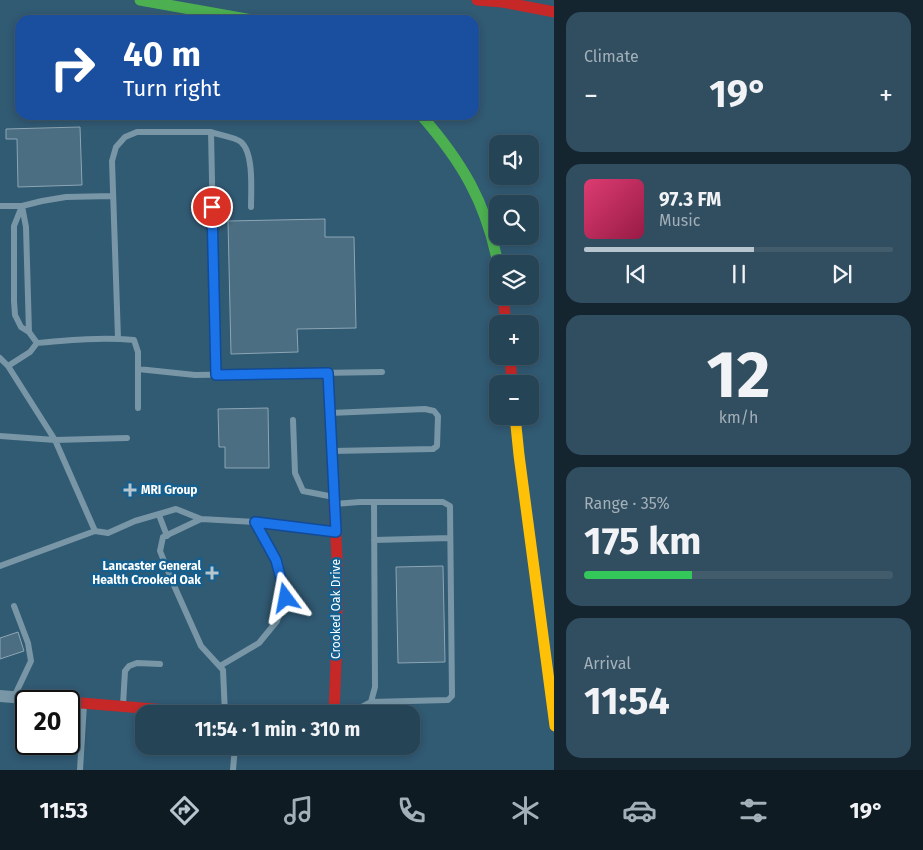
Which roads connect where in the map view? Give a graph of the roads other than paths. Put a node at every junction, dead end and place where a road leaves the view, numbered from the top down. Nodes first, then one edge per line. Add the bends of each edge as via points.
1 (140, 0) edge
2 (477, 0) edge
3 (554, 12) edge
4 (226, 15) edge
5 (426, 120) edge
6 (211, 132) junction
7 (112, 196) junction
8 (0, 206) edge
9 (22, 206) junction
10 (251, 207) dead end
11 (496, 255) edge
12 (29, 332) junction
13 (118, 338) junction
14 (37, 342) junction
15 (0, 358) edge
16 (8, 366) junction
17 (138, 369) junction
18 (382, 372) dead end
19 (328, 373) junction
20 (216, 375) junction
21 (138, 408) dead end
22 (330, 413) junction
23 (293, 420) dead end
24 (516, 425) edge
25 (0, 436) edge
26 (127, 438) dead end
27 (55, 440) junction
28 (332, 451) junction
29 (334, 500) junction
30 (374, 502) junction
31 (158, 515) junction
32 (201, 519) junction
33 (255, 522) junction
34 (95, 531) junction
35 (336, 532) junction
36 (167, 536) junction
37 (450, 538) junction
38 (374, 540) junction
39 (0, 566) edge
40 (14, 606) dead end
41 (160, 664) dead end
42 (220, 666) junction
43 (0, 696) edge
44 (14, 697) joint
45 (371, 702) junction
46 (80, 703) edge
47 (85, 703) junction
48 (224, 705) edge
49 (334, 705) edge
50 (366, 705) edge
51 (122, 706) junction
52 (135, 707) edge
53 (554, 726) edge
54 (234, 755) edge
55 (80, 770) edge
56 (233, 770) edge

1 - 4 main road
2 - 3 main road
5 - 11 main road via 466,173 489,223
6 - 7 lane via 137,132 125,137 116,147 112,161
6 - 10 lane via 241,142 247,152 251,167
6 - 20 lane
7 - 9 lane via 66,196
7 - 13 lane
8 - 9 lane
9 - 12 lane via 26,227
9 - 12 lane via 14,226 14,301 15,315 21,327
12 - 14 lane
13 - 14 lane
13 - 17 lane via 134,340
14 - 16 lane via 30,352
15 - 16 lane
16 - 27 lane
17 - 20 lane
17 - 21 lane
18 - 19 lane
19 - 20 lane
19 - 22 lane
22 - 28 lane
22 - 28 lane via 425,409 434,411 438,416 437,446 433,449
23 - 29 lane via 295,473 303,491
24 - 53 main road
25 - 27 lane
26 - 27 lane
27 - 34 lane
28 - 29 lane
29 - 30 lane
29 - 35 main road, Crooked Oak Drive
30 - 37 lane via 442,502 450,506
30 - 38 lane
31 - 32 lane via 176,510
31 - 34 lane via 108,533
31 - 36 lane
32 - 33 lane
32 - 36 lane
33 - 35 lane
33 - 42 lane via 276,560 286,598 277,621 259,642
34 - 39 lane
35 - 49 main road, Crooked Oak Drive
36 - 42 lane via 163,537 160,551 172,581 201,646
37 - 38 lane
37 - 45 lane via 452,696 448,700
38 - 45 lane via 374,687
40 - 44 lane via 28,643 31,662
41 - 51 lane via 129,666 125,671
42 - 48 lane via 224,670
43 - 44 street
45 - 50 lane
46 - 47 main road
47 - 51 main road
47 - 55 lane
51 - 52 main road
54 - 56 lane

